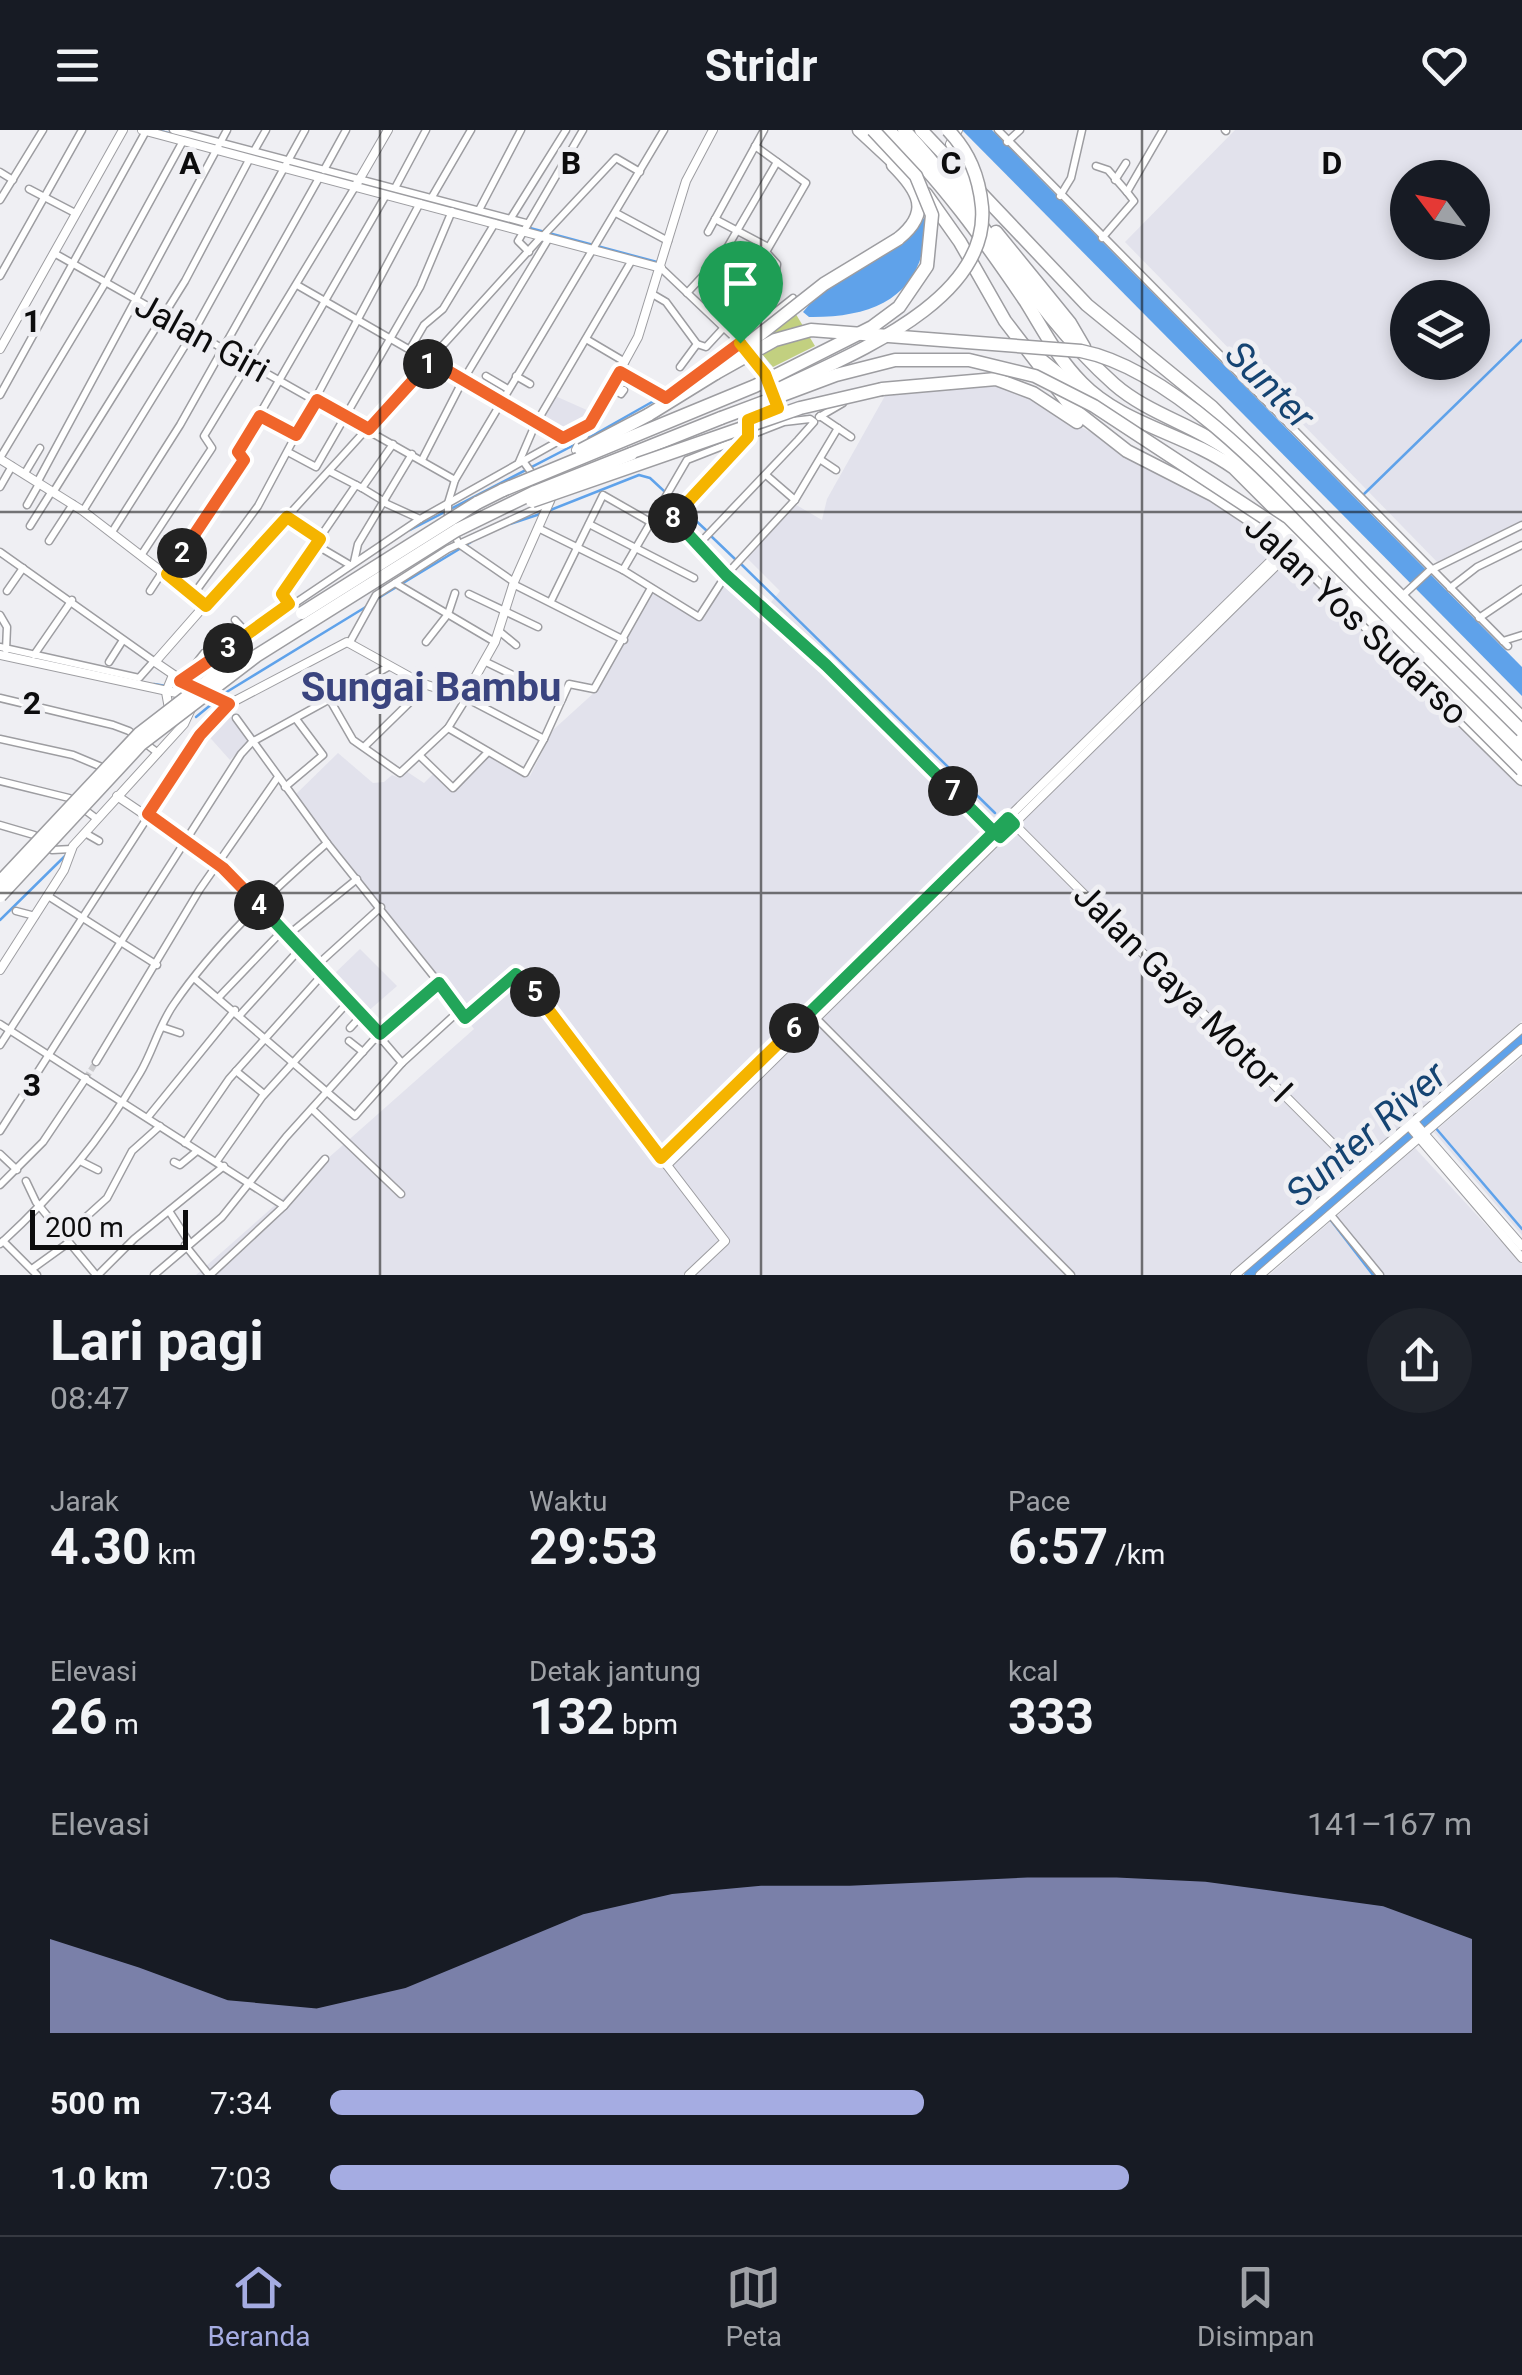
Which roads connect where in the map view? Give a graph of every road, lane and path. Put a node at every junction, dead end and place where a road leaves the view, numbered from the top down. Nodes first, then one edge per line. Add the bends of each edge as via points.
1 (42, 130) edge
2 (82, 130) edge
3 (123, 130) edge
4 (144, 130) edge
5 (173, 130) edge
6 (227, 130) edge
7 (266, 130) edge
8 (305, 130) edge
9 (346, 130) edge
10 (388, 130) edge
11 (426, 130) edge
12 (472, 130) edge
13 (521, 130) edge
14 (566, 130) edge
15 (584, 130) edge
16 (664, 130) edge
17 (713, 130) edge
18 (764, 130) edge
19 (855, 130) edge
20 (873, 130) edge
21 (888, 130) edge
22 (904, 130) edge
23 (948, 130) edge
24 (998, 130) edge
25 (1020, 130) edge
26 (1082, 130) edge
27 (1163, 130) edge
28 (958, 131) edge
29 (928, 132) edge
30 (186, 135) edge
31 (1007, 142) junction
32 (219, 146) junction
33 (755, 146) junction
34 (251, 156) junction
35 (778, 162) junction
36 (1126, 163) dead end
37 (286, 164) junction
38 (1096, 166) dead end
39 (0, 172) edge
40 (640, 172) junction
41 (322, 174) junction
42 (968, 178) junction
43 (13, 180) junction
44 (1115, 180) junction
45 (358, 183) junction
46 (394, 188) junction
47 (29, 189) dead end
48 (1126, 192) junction
49 (386, 195) junction
50 (45, 196) junction
51 (1060, 196) junction
52 (432, 197) junction
53 (0, 200) edge
54 (420, 202) junction
55 (479, 210) junction
56 (452, 211) junction
57 (75, 213) junction
58 (616, 213) junction
59 (510, 218) junction
60 (714, 219) junction
61 (495, 223) junction
62 (524, 227) junction
63 (708, 232) dead end
64 (737, 232) junction
65 (545, 235) junction
66 (1102, 238) junction
67 (668, 241) junction
68 (594, 246) junction
69 (768, 247) junction
70 (529, 252) junction
71 (54, 253) junction
72 (632, 260) junction
73 (73, 264) junction
74 (662, 265) junction
75 (0, 276) edge
76 (106, 284) junction
77 (297, 285) junction
78 (689, 292) junction
79 (654, 295) junction
80 (793, 298) dead end
81 (133, 300) junction
82 (326, 304) junction
83 (162, 316) junction
84 (359, 321) junction
85 (1005, 321) junction
86 (724, 326) junction
87 (192, 334) junction
88 (392, 339) junction
89 (586, 339) junction
90 (740, 341) junction
91 (698, 344) junction
92 (410, 349) junction
93 (0, 350) edge
94 (223, 350) junction
95 (431, 361) junction
96 (624, 362) junction
97 (1093, 363) junction
98 (250, 364) junction
99 (680, 367) dead end
100 (620, 372) junction
101 (716, 373) junction
102 (486, 376) dead end
103 (516, 376) junction
104 (281, 381) junction
105 (462, 382) junction
106 (530, 384) dead end
107 (610, 388) junction
108 (508, 390) junction
109 (624, 390) dead end
110 (0, 395) edge
111 (664, 397) junction
112 (317, 400) junction
113 (500, 403) junction
114 (844, 403) dead end
115 (778, 408) junction
116 (1115, 408) junction
117 (260, 416) junction
118 (346, 416) junction
119 (721, 418) junction
120 (813, 419) junction
121 (784, 422) junction
122 (535, 424) junction
123 (590, 424) junction
124 (838, 428) junction
125 (369, 429) junction
126 (750, 434) junction
127 (296, 435) junction
128 (851, 436) dead end
129 (563, 438) junction
130 (393, 444) junction
131 (578, 445) junction
132 (40, 448) dead end
133 (1127, 451) junction
134 (288, 452) junction
135 (412, 454) junction
136 (0, 458) edge
137 (422, 460) junction
138 (820, 460) junction
139 (12, 466) junction
140 (524, 466) junction
141 (836, 470) dead end
142 (329, 471) junction
143 (25, 474) junction
144 (766, 474) junction
145 (456, 480) junction
146 (39, 482) junction
147 (0, 487) edge
148 (359, 487) junction
149 (53, 490) junction
150 (503, 490) junction
151 (795, 500) junction
152 (385, 502) junction
153 (27, 504) dead end
154 (73, 504) junction
155 (548, 506) junction
156 (448, 507) junction
157 (501, 510) junction
158 (660, 510) junction
159 (83, 511) junction
160 (287, 517) junction
161 (420, 519) junction
162 (672, 520) junction
163 (588, 523) junction
164 (652, 524) junction
165 (1522, 525) edge
166 (30, 526) dead end
167 (538, 528) junction
168 (1306, 531) junction
169 (112, 532) junction
170 (50, 541) dead end
171 (318, 542) junction
172 (698, 545) junction
173 (1522, 545) edge
174 (462, 546) junction
175 (636, 546) junction
176 (576, 548) junction
177 (1289, 548) junction
178 (0, 552) edge
179 (142, 554) junction
180 (352, 564) junction
181 (23, 568) junction
182 (623, 570) junction
183 (1432, 570) junction
184 (165, 572) junction
185 (726, 575) junction
186 (694, 578) dead end
187 (514, 583) junction
188 (396, 584) junction
189 (651, 588) junction
190 (1450, 588) junction
191 (1522, 589) edge
192 (150, 591) dead end
193 (7, 592) dead end
194 (455, 593) dead end
195 (470, 594) dead end
196 (1404, 594) junction
197 (193, 595) junction
198 (72, 600) junction
199 (550, 601) junction
200 (289, 604) junction
201 (206, 606) junction
202 (505, 608) junction
203 (448, 614) junction
204 (0, 616) edge
205 (1479, 618) junction
206 (235, 620) dead end
207 (538, 627) dead end
208 (499, 631) junction
209 (248, 634) junction
210 (1522, 635) edge
211 (123, 640) junction
212 (624, 640) junction
213 (350, 642) junction
214 (426, 642) dead end
215 (495, 642) junction
216 (516, 645) dead end
217 (4, 652) edge
218 (33, 657) junction
219 (154, 661) junction
220 (109, 662) dead end
221 (486, 662) junction
222 (388, 666) junction
223 (118, 677) junction
224 (422, 683) junction
225 (177, 685) junction
226 (198, 696) junction
227 (0, 698) edge
228 (465, 698) junction
229 (330, 700) junction
230 (562, 700) junction
231 (229, 704) junction
232 (236, 718) dead end
233 (296, 718) junction
234 (1522, 718) edge
235 (448, 728) junction
236 (1522, 731) edge
237 (176, 732) junction
238 (0, 739) edge
239 (544, 739) junction
240 (252, 742) junction
241 (1522, 742) edge
242 (364, 747) junction
243 (488, 752) junction
244 (158, 753) junction
245 (420, 756) junction
246 (1522, 756) edge
247 (1522, 770) edge
248 (278, 777) junction
249 (1522, 779) edge
250 (0, 781) edge
251 (128, 784) junction
252 (285, 787) junction
253 (121, 798) junction
254 (148, 814) junction
255 (97, 819) junction
256 (1011, 821) junction
257 (0, 825) edge
258 (87, 834) junction
259 (997, 834) junction
260 (185, 840) junction
261 (99, 842) dead end
262 (327, 843) junction
263 (71, 853) junction
264 (216, 863) junction
265 (357, 878) junction
266 (0, 882) edge
267 (0, 896) edge
268 (48, 896) junction
269 (259, 905) junction
270 (381, 907) junction
271 (16, 910) dead end
272 (35, 916) junction
273 (83, 918) junction
274 (285, 933) junction
275 (121, 942) junction
276 (0, 946) edge
277 (300, 949) junction
278 (13, 951) junction
279 (157, 965) junction
280 (0, 970) edge
281 (320, 970) junction
282 (194, 978) junction
283 (439, 983) junction
284 (219, 997) junction
285 (404, 997) dead end
286 (349, 1001) junction
287 (412, 1006) junction
288 (238, 1013) junction
289 (362, 1015) junction
290 (462, 1015) junction
291 (813, 1015) junction
292 (0, 1024) edge
293 (162, 1027) junction
294 (350, 1028) dead end
295 (1522, 1028) edge
296 (11, 1032) junction
297 (180, 1033) dead end
298 (379, 1035) junction
299 (266, 1038) junction
300 (350, 1041) dead end
301 (0, 1045) edge
302 (1522, 1049) edge
303 (364, 1052) junction
304 (50, 1054) junction
305 (96, 1062) tunnel mouth
306 (293, 1062) junction
307 (402, 1063) junction
308 (236, 1072) junction
309 (86, 1078) junction
310 (327, 1093) junction
311 (264, 1094) junction
312 (122, 1100) junction
313 (312, 1109) junction
314 (0, 1113) edge
315 (148, 1117) junction
316 (8, 1119) junction
317 (160, 1126) junction
318 (1420, 1129) junction
319 (0, 1132) edge
320 (184, 1143) junction
321 (198, 1150) junction
322 (0, 1154) edge
323 (325, 1159) dead end
324 (664, 1161) junction
325 (82, 1162) junction
326 (174, 1162) dead end
327 (220, 1164) junction
328 (1358, 1168) junction
329 (18, 1170) junction
330 (98, 1170) dead end
331 (26, 1181) dead end
332 (248, 1182) junction
333 (0, 1185) edge
334 (401, 1194) dead end
335 (284, 1206) junction
336 (41, 1208) junction
337 (169, 1211) junction
338 (1328, 1216) junction
339 (66, 1240) junction
340 (1, 1242) edge
341 (187, 1244) junction
342 (1522, 1246) edge
343 (1522, 1258) edge
344 (33, 1273) edge
345 (97, 1275) edge
346 (154, 1275) edge
347 (209, 1275) edge
348 (688, 1275) edge
349 (1071, 1275) edge
350 (1234, 1275) edge
351 (1260, 1275) edge
352 (1380, 1275) edge

1 - 43 street
2 - 50 street
3 - 57 street
4 - 30 street
4 - 73 street
5 - 30 street
6 - 32 street
7 - 34 street
8 - 37 street
9 - 41 street
10 - 45 street
11 - 46 street
12 - 52 street
13 - 55 street
14 - 59 street
15 - 62 street
16 - 40 street
17 - 67 street via 689,174
18 - 33 street
19 - 85 highway, Jalan Yos Sudarso via 930,199
19 - 101 highway, bridge via 919,195 917,219 898,239 773,322
20 - 150 highway, bridge via 916,176 932,215 927,266 900,307 755,386
21 - 116 highway via 953,205 1058,356
22 - 97 highway via 1044,312
23 - 29 street
23 - 119 highway, bridge via 977,176 982,217 977,244 958,278 906,322
24 - 31 street
25 - 31 street
26 - 51 street
27 - 48 street
28 - 42 street via 950,144
29 - 42 highway, Jalan Yos Sudarso
29 - 97 highway via 933,152 1070,323
30 - 32 street
30 - 76 street
31 - 51 street
32 - 34 street
32 - 81 street
33 - 35 street
33 - 60 street
34 - 37 street
34 - 83 street
35 - 64 street
35 - 69 street via 805,181
36 - 44 street
37 - 41 street
37 - 87 street
38 - 44 street
39 - 43 street
40 - 58 street
40 - 65 street via 617,158
41 - 45 street
41 - 94 street
42 - 196 highway, Jalan Yos Sudarso via 1086,304 1212,408
43 - 53 street
44 - 48 street
45 - 46 street
45 - 49 street
45 - 77 street
46 - 52 street
47 - 50 street
48 - 66 street via 1134,201
49 - 54 street
49 - 82 street
50 - 57 street
50 - 75 street
51 - 66 street
52 - 55 street
54 - 56 street
54 - 84 street
55 - 59 street
56 - 61 street
56 - 88 street
57 - 71 street
58 - 67 street
58 - 68 street
59 - 62 street
60 - 63 street
60 - 64 street
61 - 62 street
61 - 92 street
62 - 65 street
62 - 70 street via 517,242
64 - 69 street
64 - 78 street
65 - 68 street
65 - 70 street
65 - 105 street
66 - 183 street
67 - 74 street
68 - 72 street
68 - 103 street
69 - 86 street via 765,254 776,271
70 - 95 street
71 - 73 street, Jalan Giri
71 - 93 street
72 - 74 street
72 - 89 street
73 - 76 street, Jalan Giri
73 - 110 street
74 - 78 street
74 - 79 street
76 - 81 street, Jalan Giri
76 - 136 street
77 - 82 street
77 - 98 street
78 - 86 street
79 - 91 street
79 - 96 street
80 - 90 street
81 - 83 street, Jalan Giri
81 - 146 street
82 - 84 street
82 - 104 street
83 - 87 street, Jalan Giri
83 - 149 street
84 - 88 street
84 - 112 street
85 - 116 highway via 1068,383
85 - 133 highway, Jalan Yos Sudarso via 1064,401
86 - 90 street
86 - 91 street via 706,347
87 - 94 street, Jalan Giri
87 - 159 street
88 - 92 street
88 - 118 street
89 - 96 street
89 - 122 street
90 - 111 street
90 - 115 street via 765,374
91 - 99 street
92 - 95 street
94 - 98 street, Jalan Giri
94 - 169 street
95 - 105 street
95 - 125 street
96 - 100 street
97 - 168 highway via 1139,404 1227,449
98 - 104 street, Jalan Giri
98 - 179 street via 204,436 212,448
100 - 107 street
100 - 111 street
101 - 150 highway, bridge
101 - 236 highway, bridge via 775,340 812,330 1081,351 1120,364 1199,417 1278,485
102 - 108 street
103 - 106 street
103 - 108 street
104 - 112 street, Jalan Giri
104 - 117 street
105 - 113 street
105 - 137 street
107 - 109 street
107 - 123 street
108 - 113 street
111 - 131 street
112 - 118 street, Jalan Giri
112 - 127 street
113 - 122 street
113 - 145 street
114 - 120 street
115 - 121 street
115 - 126 street via 748,420
116 - 168 highway via 1218,456
117 - 127 street
117 - 184 street via 238,452 244,460 232,480
118 - 125 street, Jalan Giri
118 - 134 street via 316,467
119 - 157 highway, bridge
119 - 247 highway, bridge via 895,360 969,360 1035,376 1094,406 1280,528
120 - 121 street
120 - 124 street
120 - 144 street
121 - 126 street
122 - 129 street
122 - 140 street
123 - 129 street
123 - 131 street
124 - 128 street
124 - 138 street
125 - 130 street, Jalan Giri
125 - 142 street
126 - 158 street via 687,460
126 - 162 street
127 - 134 street
129 - 140 street
130 - 135 street, Jalan Giri
130 - 148 street
131 - 155 street
132 - 143 street
133 - 157 highway, bridge via 1008,382 908,385 800,408
133 - 177 highway, Jalan Yos Sudarso via 1213,494
134 - 197 street
135 - 137 street, Jalan Giri
135 - 152 street
136 - 139 street
137 - 145 street, Jalan Giri
138 - 141 street
138 - 151 street
139 - 143 street
139 - 147 street
140 - 155 street
140 - 156 street
142 - 148 street
142 - 160 street
143 - 146 street
144 - 151 street
144 - 172 street
145 - 156 street
146 - 149 street
146 - 153 street
148 - 152 street
148 - 171 street
149 - 154 street
149 - 166 street
150 - 266 highway, bridge via 369,568 161,715
151 - 185 street
152 - 161 street
152 - 180 street
154 - 159 street
154 - 170 street
155 - 167 street
155 - 174 street
156 - 161 street
156 - 174 street via 448,523
157 - 267 highway, bridge via 350,592 183,710 141,744
158 - 162 street
158 - 164 street
159 - 169 street
160 - 171 street
160 - 201 street
161 - 180 street
162 - 172 street
163 - 164 street via 603,495
163 - 175 street
163 - 176 street
164 - 175 street
165 - 183 street
167 - 176 street
167 - 187 street
168 - 241 highway, bridge
168 - 246 highway
169 - 179 street
171 - 180 street
171 - 200 street via 282,594
172 - 185 street
173 - 190 street
174 - 187 street
174 - 188 street
175 - 182 street
175 - 186 street
176 - 182 street
176 - 199 street
177 - 249 highway, Jalan Yos Sudarso
177 - 256 street
178 - 181 street
179 - 184 street
180 - 200 street
181 - 193 street
181 - 198 street
182 - 189 street
183 - 190 street
183 - 196 street
184 - 192 street
184 - 197 street
185 - 189 street via 699,617
185 - 259 street
187 - 199 street
187 - 202 street
188 - 203 street
188 - 213 street via 374,602
189 - 212 street
190 - 205 street
191 - 205 street
194 - 203 street
195 - 202 street
196 - 234 highway, Jalan Yos Sudarso
197 - 201 street
198 - 211 street
198 - 218 street
199 - 212 street
200 - 209 street
201 - 219 street
202 - 207 street
202 - 208 street
203 - 214 street
203 - 215 street
204 - 217 street via 7,627
205 - 210 street via 1505,644
206 - 209 street
208 - 215 street
208 - 216 street
209 - 225 street
211 - 219 street
211 - 220 street
212 - 230 street via 594,689 570,682
213 - 222 street
213 - 231 street
215 - 221 street
217 - 218 street
218 - 223 street
219 - 223 street via 140,678
219 - 225 street
221 - 228 street
221 - 230 street
222 - 224 street
222 - 229 street
223 - 225 street
224 - 228 street
224 - 242 street
225 - 226 street
225 - 237 street
226 - 231 street
226 - 237 street
227 - 244 street via 114,725
228 - 235 street
228 - 239 street
229 - 233 street
229 - 242 street
230 - 239 street
231 - 254 street
232 - 240 street
233 - 240 street
233 - 252 street via 323,755
235 - 243 street
235 - 245 street
237 - 244 street
238 - 251 street via 93,762
239 - 243 street via 527,774
240 - 248 street
240 - 260 street
242 - 245 street via 400,774
243 - 245 street via 454,788
244 - 251 street
248 - 252 street
248 - 264 street
250 - 255 street via 68,798
251 - 253 street
252 - 262 street
253 - 254 street
253 - 255 street
254 - 260 street
254 - 273 street
255 - 258 street
256 - 259 street
256 - 328 street, Jalan Gaya Motor I
257 - 263 street
258 - 261 street
258 - 263 street
259 - 291 street
260 - 264 street
260 - 275 street
262 - 265 street
262 - 269 street
263 - 268 street
264 - 269 street
264 - 279 street
265 - 270 street
265 - 274 street
268 - 272 street
268 - 273 street
269 - 274 street
269 - 282 street
270 - 281 street
270 - 283 street
271 - 272 street
272 - 278 street
273 - 275 street
273 - 296 street
274 - 277 street
274 - 284 street
275 - 279 street
275 - 304 street
276 - 278 street
277 - 281 street
277 - 288 street
278 - 280 street
279 - 305 street
281 - 286 street
281 - 299 street
282 - 284 street
282 - 293 street
283 - 287 street
283 - 290 street
284 - 288 street
285 - 287 street
286 - 289 street
286 - 306 street
287 - 298 street
288 - 299 street
288 - 315 street
289 - 294 street
289 - 298 street
290 - 307 street
290 - 324 street via 521,975
291 - 324 street
291 - 349 street
292 - 296 street
293 - 297 street
293 - 312 street
295 - 318 street
296 - 301 street
296 - 304 street
298 - 303 street
298 - 307 street
299 - 306 street
299 - 308 street
300 - 303 street
302 - 318 street
303 - 310 street
304 - 309 street
304 - 316 street
306 - 310 street
306 - 311 street
307 - 310 street via 356,1116
308 - 311 street
308 - 320 street
309 - 312 street
309 - 329 street
310 - 313 street
311 - 327 street
312 - 315 street
312 - 325 street
313 - 332 street
313 - 334 street
314 - 316 street
315 - 317 street
316 - 319 street
317 - 320 street
317 - 339 street via 132,1151 106,1198
318 - 328 street
318 - 338 street
318 - 342 street
318 - 343 street
320 - 321 street
321 - 326 street via 180,1165
321 - 327 street
322 - 329 street
323 - 335 street
324 - 348 street via 725,1241
325 - 330 street
325 - 336 street
327 - 332 street
327 - 337 street
328 - 350 street
329 - 333 street
331 - 336 street
332 - 335 street
332 - 341 street via 222,1217
335 - 347 street
336 - 339 street
336 - 340 street
337 - 341 street
337 - 345 street
338 - 351 street
338 - 352 street
339 - 344 street
339 - 345 street
340 - 344 street
341 - 346 street
341 - 347 street

